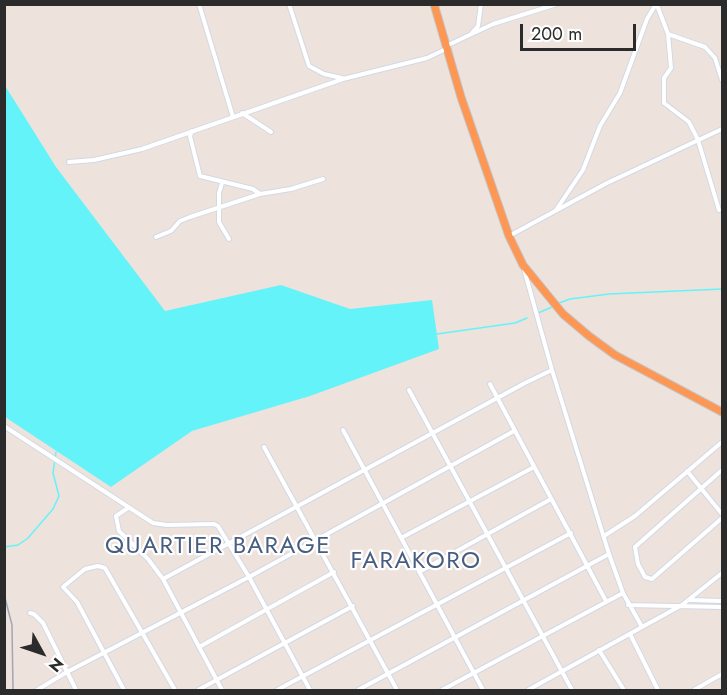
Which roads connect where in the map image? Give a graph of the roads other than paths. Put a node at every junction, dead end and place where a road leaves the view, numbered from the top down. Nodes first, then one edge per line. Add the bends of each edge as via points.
1 (199, 4) edge
2 (289, 4) edge
3 (434, 4) edge
4 (481, 4) edge
5 (656, 4) edge
6 (556, 5) edge
7 (668, 34) junction
8 (470, 35) junction
9 (446, 47) junction
10 (343, 79) junction
11 (723, 80) edge
12 (241, 113) junction
13 (233, 117) junction
14 (723, 129) edge
15 (192, 130) junction
16 (271, 132) dead end
17 (698, 140) junction
18 (69, 162) dead end
19 (323, 179) dead end
20 (222, 183) junction
21 (260, 194) junction
22 (220, 208) junction
23 (719, 210) dead end
24 (556, 211) junction
25 (509, 236) junction
26 (156, 237) dead end
27 (229, 239) dead end
28 (523, 265) junction
29 (552, 370) junction
30 (490, 384) dead end
31 (409, 390) dead end
32 (497, 397) junction
33 (723, 412) edge
34 (4, 426) edge
35 (343, 430) dead end
36 (514, 431) junction
37 (432, 434) junction
38 (723, 442) edge
39 (264, 447) dead end
40 (450, 466) junction
41 (534, 467) junction
42 (365, 470) junction
43 (723, 470) edge
44 (687, 471) junction
45 (702, 489) junction
46 (551, 499) junction
47 (469, 502) junction
48 (382, 503) junction
49 (298, 507) junction
50 (128, 508) junction
51 (723, 516) edge
52 (571, 533) junction
53 (487, 535) junction
54 (604, 536) junction
55 (402, 538) junction
56 (315, 541) junction
57 (229, 542) junction
58 (609, 554) junction
59 (588, 565) junction
60 (505, 568) junction
61 (334, 572) junction
62 (419, 572) junction
63 (723, 573) edge
64 (249, 577) junction
65 (163, 579) junction
66 (623, 592) junction
67 (690, 600) junction
68 (606, 601) junction
69 (723, 601) edge
70 (524, 602) junction
71 (436, 603) junction
72 (628, 605) junction
73 (682, 605) junction
74 (352, 606) junction
75 (723, 608) edge
76 (265, 610) junction
77 (182, 612) junction
78 (30, 613) dead end
79 (642, 627) junction
80 (142, 632) junction
81 (630, 634) junction
82 (542, 636) junction
83 (371, 639) junction
84 (455, 640) junction
85 (284, 645) junction
86 (199, 647) junction
87 (599, 650) junction
88 (103, 652) junction
89 (67, 672) junction
90 (561, 672) junction
91 (473, 673) junction
92 (387, 674) junction
93 (723, 674) edge
94 (302, 677) junction
95 (217, 681) junction
96 (37, 690) edge
97 (76, 690) edge
98 (124, 690) edge
99 (175, 690) edge
100 (198, 690) edge
101 (222, 690) edge
102 (276, 690) edge
103 (310, 690) edge
104 (358, 690) edge
105 (397, 690) edge
106 (442, 690) edge
107 (483, 690) edge
108 (528, 690) edge
109 (572, 690) edge
110 (624, 690) edge
111 (658, 690) edge
112 (693, 690) edge

1 - 13 street
2 - 10 street via 309,66
3 - 9 highway
4 - 8 street via 478,26
5 - 7 street
5 - 24 street via 583,170
6 - 8 street
7 - 11 street via 705,47 715,58
7 - 17 street via 671,68 664,78 664,103 689,122
8 - 9 street
9 - 10 street via 427,58
9 - 25 highway
10 - 12 street
12 - 13 street
12 - 16 street
13 - 15 street
14 - 17 street
15 - 18 street via 142,149
15 - 20 street via 200,176
17 - 23 street
17 - 24 street
19 - 21 street
20 - 21 street
20 - 22 street
21 - 22 street
22 - 26 street via 180,221 171,231
22 - 27 street via 219,222
24 - 25 street
25 - 28 highway
28 - 29 street
28 - 33 highway via 563,314 589,336 615,355
29 - 32 street
29 - 54 street
30 - 32 street
31 - 37 street
32 - 36 street
32 - 37 street
34 - 50 street
35 - 42 street
36 - 40 street
36 - 41 street
37 - 40 street
37 - 42 street
38 - 44 street
39 - 49 street
40 - 47 street
40 - 48 street
41 - 46 street
41 - 47 street
42 - 48 street
42 - 49 street
43 - 45 street
44 - 45 street
44 - 54 street via 635,516
45 - 51 street
45 - 51 street via 635,547 645,577 652,579
46 - 52 street
46 - 53 street
47 - 53 street
47 - 55 street
48 - 55 street
48 - 56 street
49 - 56 street
49 - 57 street
50 - 57 street via 153,523 214,524
50 - 65 street via 116,516 119,531
52 - 59 street
52 - 60 street
53 - 60 street
53 - 62 street
54 - 58 street
55 - 62 street
56 - 61 street
56 - 64 street
57 - 64 street
57 - 65 street
58 - 59 street
58 - 66 street
59 - 68 street
59 - 70 street
60 - 70 street
60 - 71 street
61 - 74 street
61 - 76 street
62 - 71 street
63 - 67 street
64 - 76 street
64 - 77 street
65 - 77 street
66 - 68 street
66 - 72 street
67 - 69 street
67 - 73 street
68 - 82 street
70 - 82 street
70 - 84 street
71 - 83 street
71 - 84 street
72 - 73 street
72 - 79 street
73 - 75 street
73 - 79 street
74 - 83 street
74 - 85 street
76 - 85 street
76 - 86 street
77 - 80 street
77 - 86 street
78 - 89 street via 43,623
79 - 81 street
80 - 88 street
80 - 88 street via 105,568 85,569 63,587 77,602
80 - 99 street
81 - 87 street
81 - 111 street
82 - 90 street
82 - 91 street
83 - 92 street
83 - 94 street
84 - 91 street
84 - 92 street
85 - 94 street
85 - 95 street
86 - 95 street
87 - 90 street
87 - 110 street
88 - 89 street
88 - 98 street
89 - 96 street
89 - 97 street
90 - 108 street
90 - 109 street
91 - 106 street
91 - 107 street
92 - 104 street
92 - 105 street
93 - 112 street
94 - 102 street
94 - 103 street
95 - 100 street
95 - 101 street

